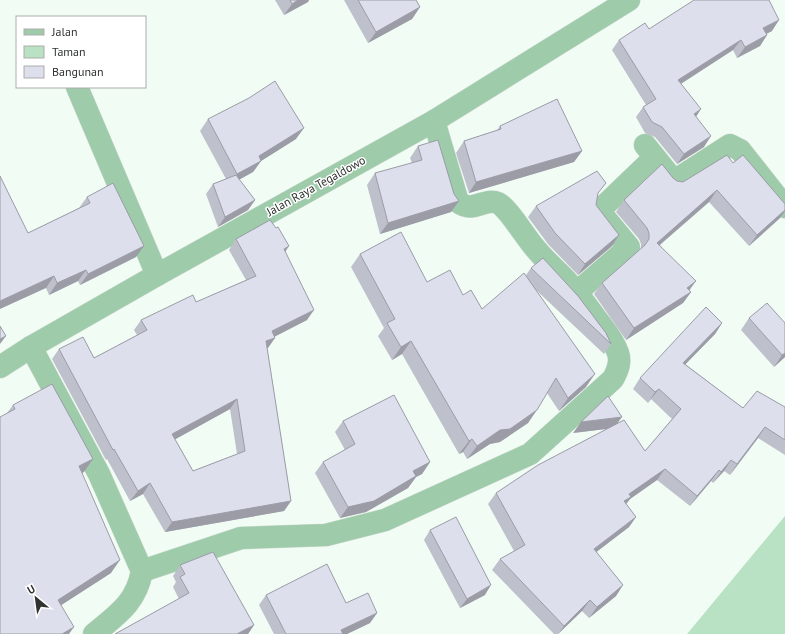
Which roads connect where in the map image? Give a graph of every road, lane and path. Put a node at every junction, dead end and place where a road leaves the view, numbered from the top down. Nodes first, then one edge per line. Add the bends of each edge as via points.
1 (629, 0) edge
2 (77, 88) edge
3 (434, 121) junction
4 (785, 207) edge
5 (157, 275) junction
6 (576, 292) junction
7 (31, 347) junction
8 (0, 367) edge
9 (142, 570) junction
10 (94, 634) edge

1 - 3 street, Jalan Raya Tegaldowo
2 - 5 street
3 - 5 street, Jalan Raya Tegaldowo
3 - 6 street via 458,202 464,207 491,202 499,204 540,254
4 - 6 street via 740,150 730,145 674,181 650,151 603,207 601,213 629,247
5 - 7 street, Jalan Raya Tegaldowo
6 - 9 street via 612,340 618,354 619,368 613,379 530,454 385,520 361,528 326,535 241,538
7 - 8 street, Jalan Raya Tegaldowo
7 - 9 street via 99,474
9 - 10 street via 139,586 134,595 120,612

